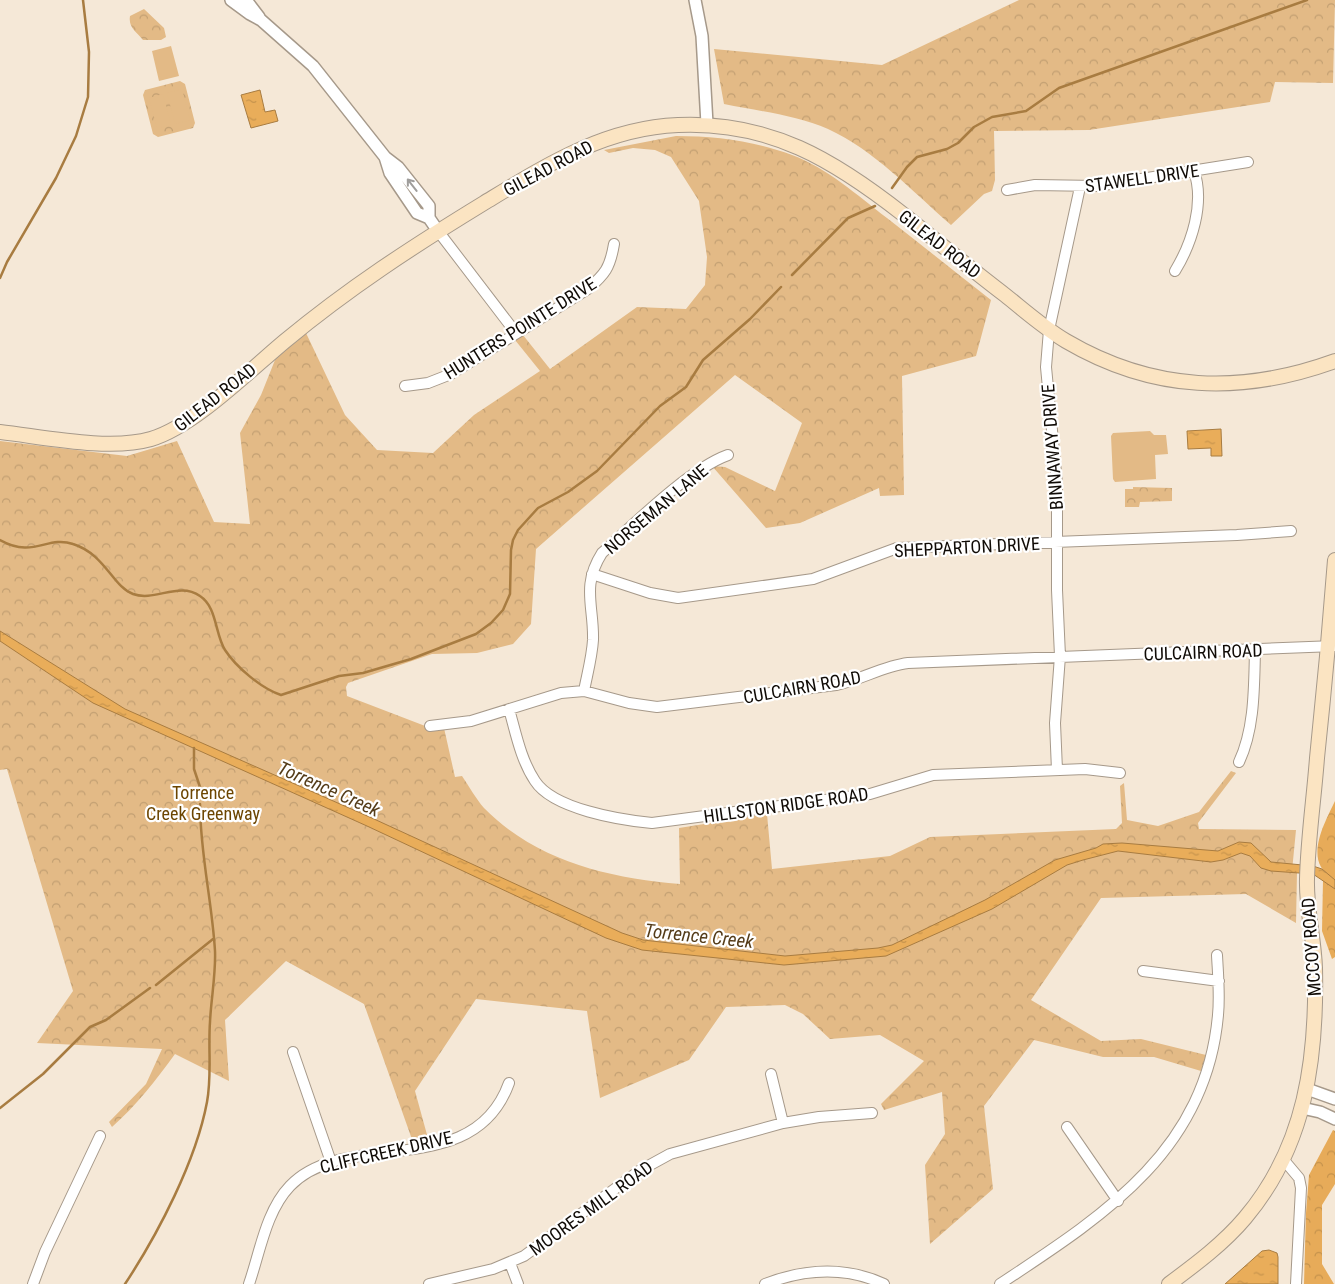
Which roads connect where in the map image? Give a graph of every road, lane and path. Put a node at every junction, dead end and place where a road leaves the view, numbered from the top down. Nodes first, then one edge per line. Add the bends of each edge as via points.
1 (231, 0) edge
2 (246, 0) edge
3 (695, 0) edge
4 (261, 20) junction
5 (707, 124) junction
6 (1248, 162) dead end
7 (1194, 171) junction
8 (1080, 186) junction
9 (1007, 190) dead end
10 (438, 230) junction
11 (614, 244) dead end
12 (1175, 271) dead end
13 (1049, 330) junction
14 (516, 333) junction
15 (1335, 361) edge
16 (405, 386) dead end
17 (0, 432) edge
18 (728, 455) dead end
19 (1291, 531) dead end
20 (1056, 542) junction
21 (1335, 560) edge
22 (592, 574) junction
23 (1332, 646) edge
24 (1255, 650) junction
25 (1060, 656) junction
26 (584, 691) junction
27 (509, 709) junction
28 (430, 726) dead end
29 (1239, 762) dead end
30 (1057, 770) junction
31 (1120, 773) dead end
32 (1217, 954) dead end
33 (1143, 971) dead end
34 (1219, 981) junction
35 (294, 1052) dead end
36 (770, 1074) dead end
37 (509, 1083) dead end
38 (1307, 1089) junction
39 (1335, 1099) edge
40 (1302, 1108) junction
41 (872, 1113) dead end
42 (1335, 1119) edge
43 (783, 1123) junction
44 (1067, 1127) dead end
45 (100, 1136) dead end
46 (1283, 1159) junction
47 (331, 1162) junction
48 (1118, 1201) junction
49 (510, 1263) junction
50 (33, 1284) edge
51 (249, 1284) edge
52 (429, 1284) edge
53 (518, 1284) edge
54 (765, 1284) edge
55 (884, 1284) edge
56 (1000, 1284) edge
57 (1169, 1284) edge
58 (1296, 1284) edge

1 - 4 street
2 - 4 street
3 - 5 street via 702,36
4 - 10 street via 313,66 385,157 398,167 429,206 429,218
5 - 10 main road, GILEAD ROAD via 629,131 577,149
5 - 13 main road, GILEAD ROAD via 741,128 773,137 839,166
6 - 7 street, STAWELL DRIVE
7 - 8 street, STAWELL DRIVE
7 - 12 street via 1198,195 1195,218 1185,253
8 - 9 street, STAWELL DRIVE via 1035,185
8 - 13 street, BINNAWAY DRIVE
10 - 14 street
10 - 17 main road, GILEAD ROAD via 360,282 197,414 166,434 139,442 111,444
11 - 14 street, HUNTERS POINTE DRIVE via 611,263 588,290
13 - 15 main road, GILEAD ROAD via 1108,362 1147,375 1211,385 1265,381
13 - 20 street, BINNAWAY DRIVE via 1046,367 1057,482
14 - 16 street, HUNTERS POINTE DRIVE via 442,378
18 - 22 street, NORSEMAN LANE via 715,459 690,477 602,553
19 - 20 street, SHEPPARTON DRIVE
20 - 22 street, SHEPPARTON DRIVE via 897,548 813,579 678,598 650,593
20 - 25 street, BINNAWAY DRIVE
21 - 23 main road, MCCOY ROAD
22 - 26 street, NORSEMAN LANE via 588,595 593,641
23 - 24 street, CULCAIRN ROAD
23 - 38 main road, MCCOY ROAD via 1308,855 1316,1010
24 - 25 street, CULCAIRN ROAD
24 - 29 street via 1250,724
25 - 26 street, CULCAIRN ROAD via 902,664 836,685 678,706 644,706
25 - 30 street, BINNAWAY DRIVE via 1055,723
26 - 27 street, CULCAIRN ROAD via 561,693
27 - 28 street, CULCAIRN ROAD via 464,723
27 - 30 street, HILLSTON RIDGE ROAD via 522,756 536,783 545,792 570,804 631,821 666,821 816,803 881,792 933,775
30 - 31 street, HILLSTON RIDGE ROAD via 1092,769
32 - 34 street
33 - 34 street
34 - 48 street via 1214,1044 1199,1090 1179,1130 1164,1151
35 - 47 street
36 - 43 street
37 - 47 street, CLIFFCREEK DRIVE via 499,1107 469,1131 411,1150
38 - 39 street
38 - 40 main road, MCCOY ROAD
40 - 42 street
40 - 46 main road, MCCOY ROAD
41 - 43 street, MOORES MILL ROAD
43 - 49 street, MOORES MILL ROAD via 695,1146 654,1162 540,1247
44 - 48 street
45 - 50 street
46 - 57 main road, MCCOY ROAD via 1246,1217 1210,1252
46 - 58 street via 1299,1178 1301,1188
47 - 51 street, CLIFFCREEK DRIVE via 297,1179 284,1194 270,1219
48 - 56 street
49 - 52 street, MOORES MILL ROAD
49 - 53 street
54 - 55 street via 792,1275 822,1271 850,1274

